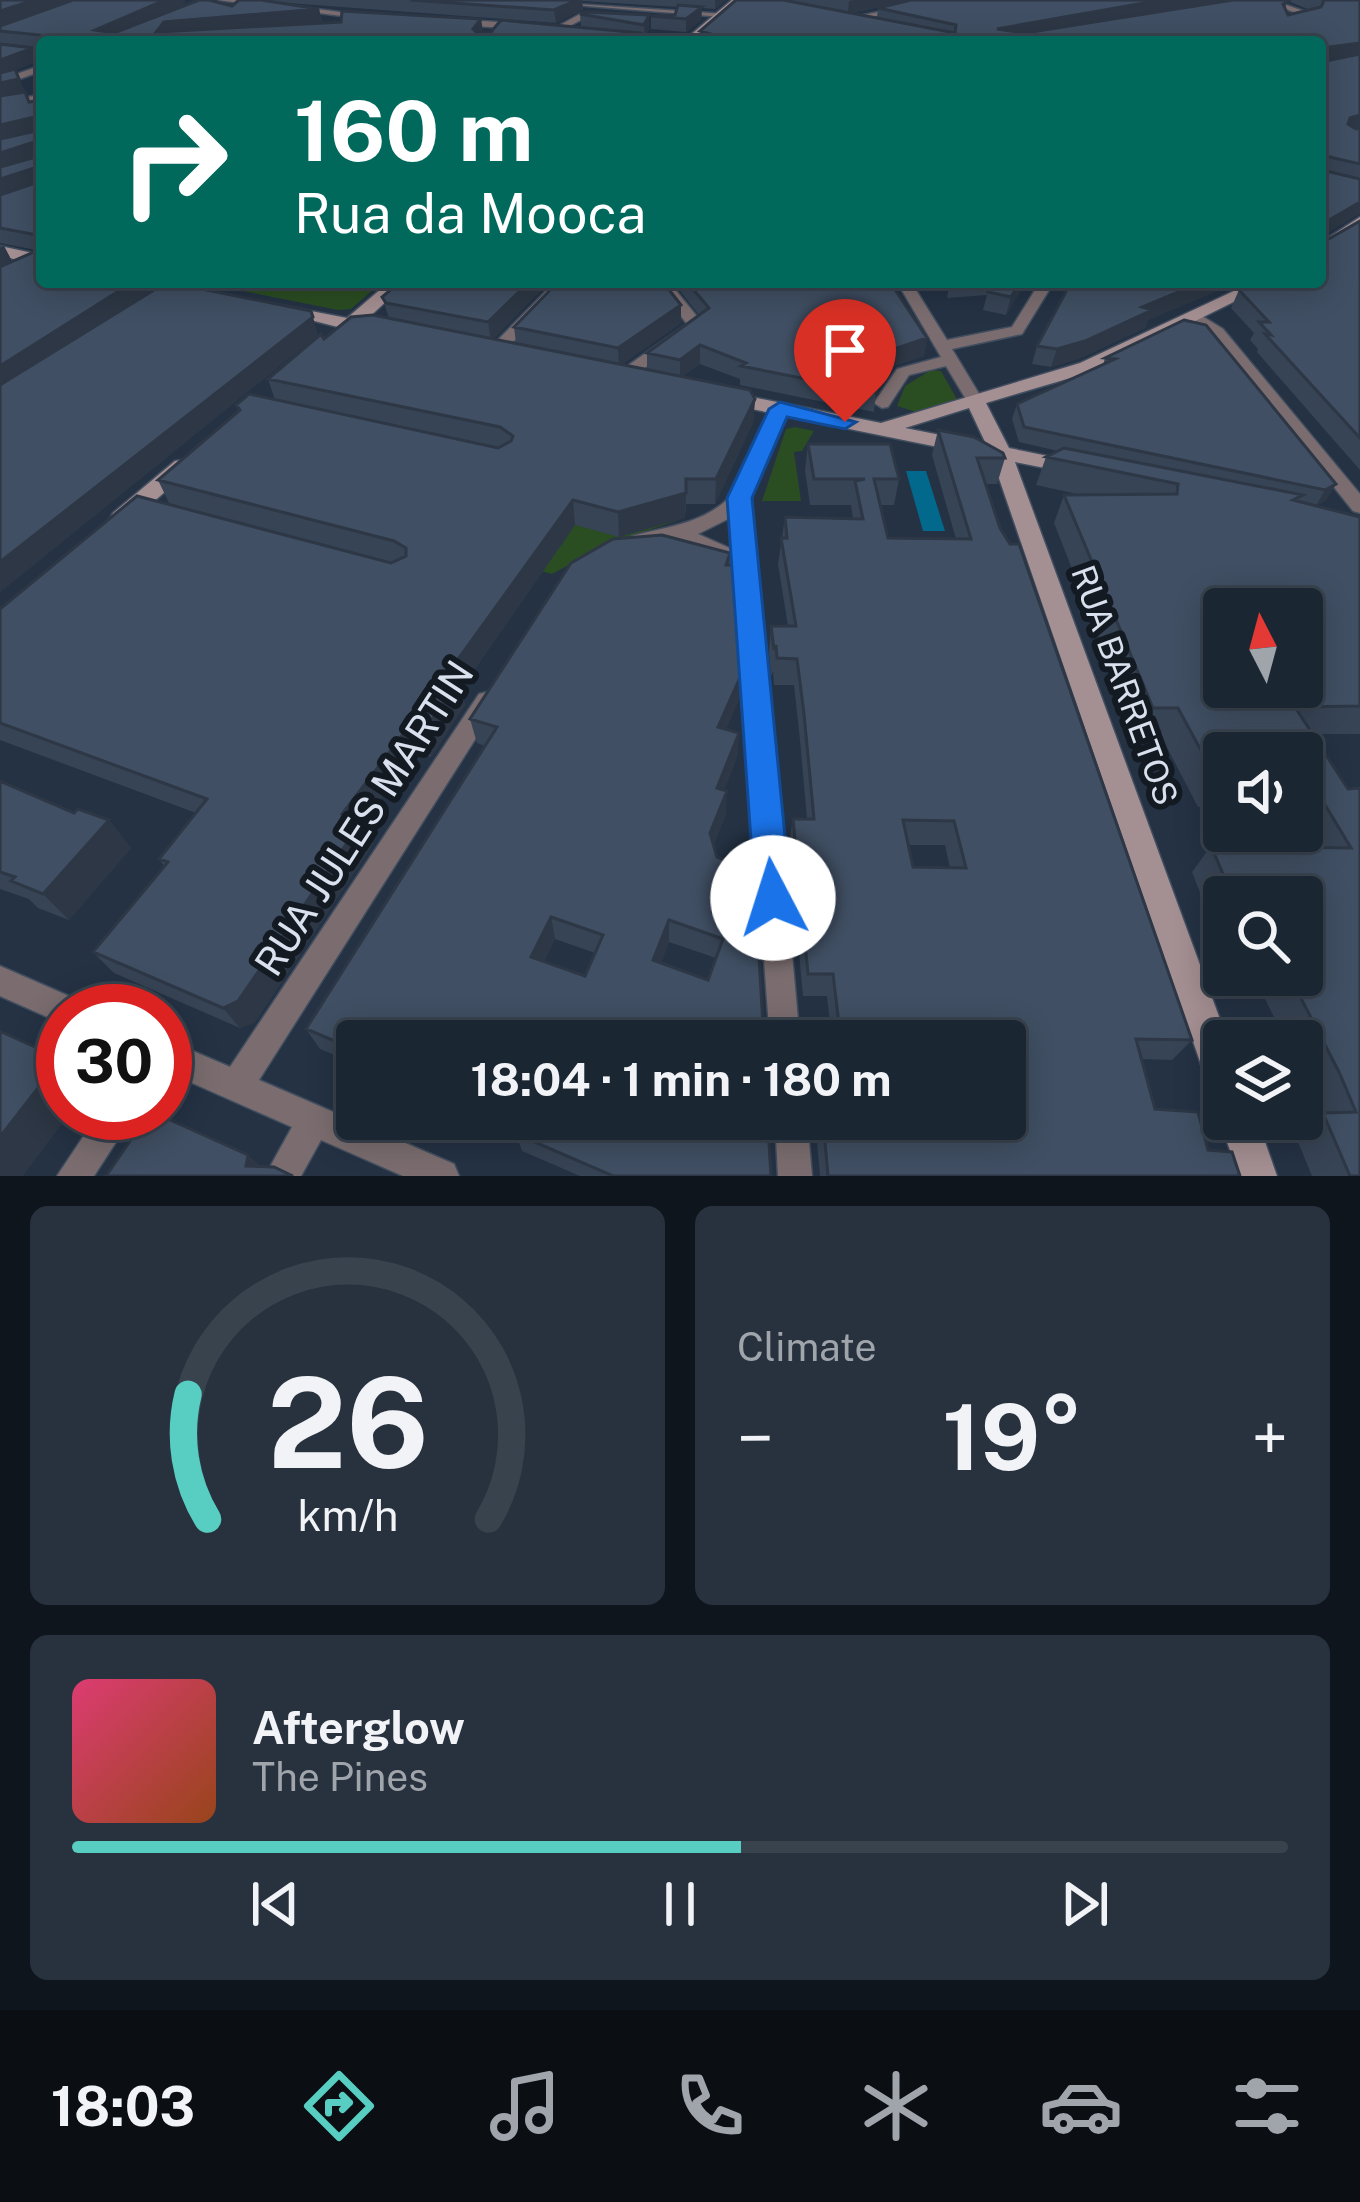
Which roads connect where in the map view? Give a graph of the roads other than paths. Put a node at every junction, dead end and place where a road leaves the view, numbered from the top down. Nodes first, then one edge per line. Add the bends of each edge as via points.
1 (518, 0) edge
2 (634, 0) edge
3 (737, 0) edge
4 (952, 0) edge
5 (1266, 0) edge
6 (216, 1) edge
7 (562, 1) edge
8 (1239, 4) edge
9 (681, 9) junction
10 (1325, 13) edge
11 (722, 14) junction
12 (825, 16) edge
13 (842, 20) junction
14 (1285, 20) edge
15 (394, 21) edge
16 (618, 21) edge
17 (642, 22) edge
18 (709, 25) junction
19 (380, 26) edge
20 (332, 28) edge
21 (884, 28) edge
22 (557, 29) junction
23 (495, 31) junction
24 (490, 36) edge
25 (695, 36) edge
26 (36, 70) edge
27 (0, 83) edge
28 (36, 98) edge
29 (0, 106) edge
30 (1360, 221) edge
31 (1326, 246) edge
32 (0, 251) edge
33 (36, 258) edge
34 (36, 262) edge
35 (12, 274) edge
36 (178, 288) edge
37 (192, 288) edge
38 (392, 288) edge
39 (557, 288) edge
40 (666, 288) edge
41 (908, 288) edge
42 (1044, 288) edge
43 (1253, 288) edge
44 (220, 297) edge
45 (157, 302) edge
46 (267, 307) edge
47 (1194, 316) junction
48 (342, 331) junction
49 (394, 332) edge
50 (495, 352) edge
51 (950, 352) junction
52 (595, 372) edge
53 (622, 377) junction
54 (644, 382) edge
55 (712, 395) edge
56 (976, 401) junction
57 (882, 403) edge
58 (780, 409) junction
59 (880, 429) junction
60 (202, 449) edge
61 (1001, 453) junction
62 (1108, 475) edge
63 (740, 498) junction
64 (1354, 518) edge
65 (680, 533) junction
66 (101, 534) edge
67 (607, 551) edge
68 (746, 565) junction
69 (503, 676) edge
70 (0, 981) edge
71 (36, 997) edge
72 (782, 1020) edge
73 (1203, 1020) edge
74 (192, 1066) edge
75 (238, 1085) junction
76 (315, 1119) junction
77 (99, 1140) edge
78 (792, 1140) edge
79 (1245, 1140) edge
80 (74, 1176) edge
81 (282, 1176) edge
82 (442, 1176) edge
83 (795, 1176) edge
84 (1258, 1176) edge

1 - 7 street
2 - 9 street
3 - 11 main road
4 - 13 street
5 - 8 street
5 - 10 street
5 - 14 street via 1311,16
6 - 15 street
7 - 9 street
9 - 11 street
11 - 18 main road
12 - 13 street
13 - 21 street
16 - 22 street via 580,17
17 - 18 street
18 - 25 main road
19 - 20 street
22 - 23 street via 576,34
22 - 23 street via 437,24
23 - 24 street
26 - 27 street
28 - 29 street
30 - 31 main road
32 - 33 main road
34 - 35 street
36 - 45 street
37 - 44 main road
38 - 48 main road
39 - 50 street
40 - 53 street via 696,325
41 - 51 street
42 - 51 street via 1017,331
43 - 47 main road
46 - 48 main road
47 - 56 main road via 1087,367
47 - 64 street via 1218,332
48 - 49 main road
51 - 56 street
51 - 57 street via 903,372
52 - 53 main road
53 - 54 main road
55 - 58 main road
56 - 59 main road
56 - 61 main road, RUA BARRETOS
58 - 59 main road
58 - 63 street
59 - 61 main road
60 - 66 main road via 146,509
61 - 62 main road
61 - 73 main road, RUA BARRETOS
63 - 65 street via 725,516
63 - 68 street
65 - 67 street
65 - 68 street
68 - 72 street
69 - 75 street, RUA JULES MARTIN
70 - 71 street
74 - 75 street
75 - 76 street
76 - 81 street
76 - 82 street
77 - 80 street
78 - 83 street
79 - 84 main road

